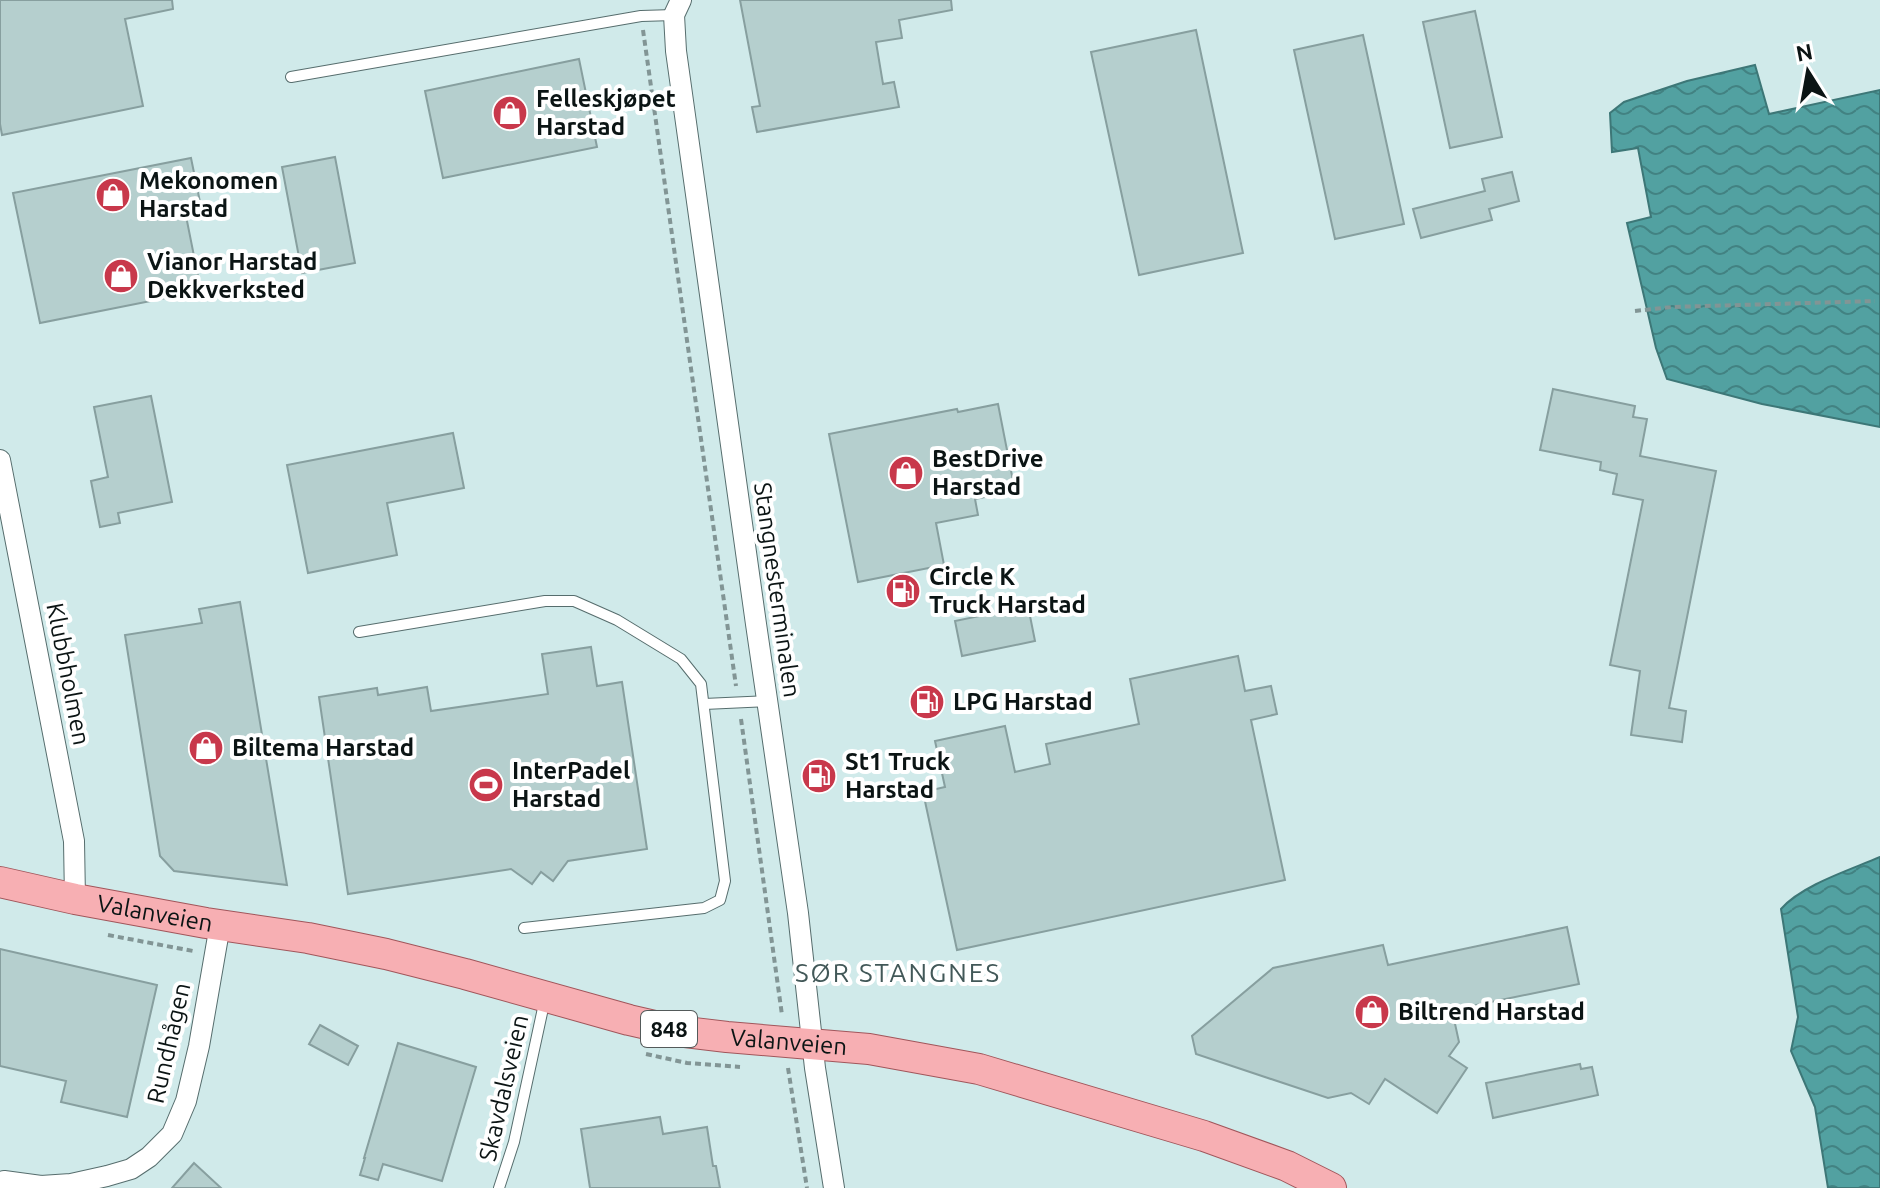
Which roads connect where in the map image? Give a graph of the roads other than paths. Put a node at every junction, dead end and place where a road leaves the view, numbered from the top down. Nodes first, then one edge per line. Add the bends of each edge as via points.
1 (677, 7) edge
2 (291, 77) dead end
3 (0, 460) edge
4 (359, 632) dead end
5 (767, 701) junction
6 (704, 704) junction
7 (0, 882) edge
8 (75, 899) junction
9 (524, 928) dead end
10 (217, 940) junction
11 (546, 997) junction
12 (791, 1051) junction
13 (4, 1181) dead end
14 (499, 1188) edge
15 (834, 1188) edge
16 (1331, 1188) edge

1 - 2 lane
1 - 5 street, Stangnesterminalen via 678,66
3 - 8 street, Klubbholmen via 74,841
4 - 6 lane via 545,601 574,601 681,659 701,684
5 - 6 lane
5 - 12 street, Stangnesterminalen via 798,913
6 - 9 lane via 725,881 720,900 704,908
7 - 8 main road, Valanveien / 848
8 - 10 main road, Valanveien / 848
10 - 11 main road, Valanveien / 848 via 308,938
10 - 13 street, Rundhågen via 199,1046 172,1134 131,1169 107,1176 41,1186
11 - 12 main road, Valanveien / 848 via 677,1031
11 - 14 lane, Skavdalsveien
12 - 15 street, Stangnesterminalen
12 - 16 main road, Valanveien / 848 via 869,1049 979,1069 1204,1136

